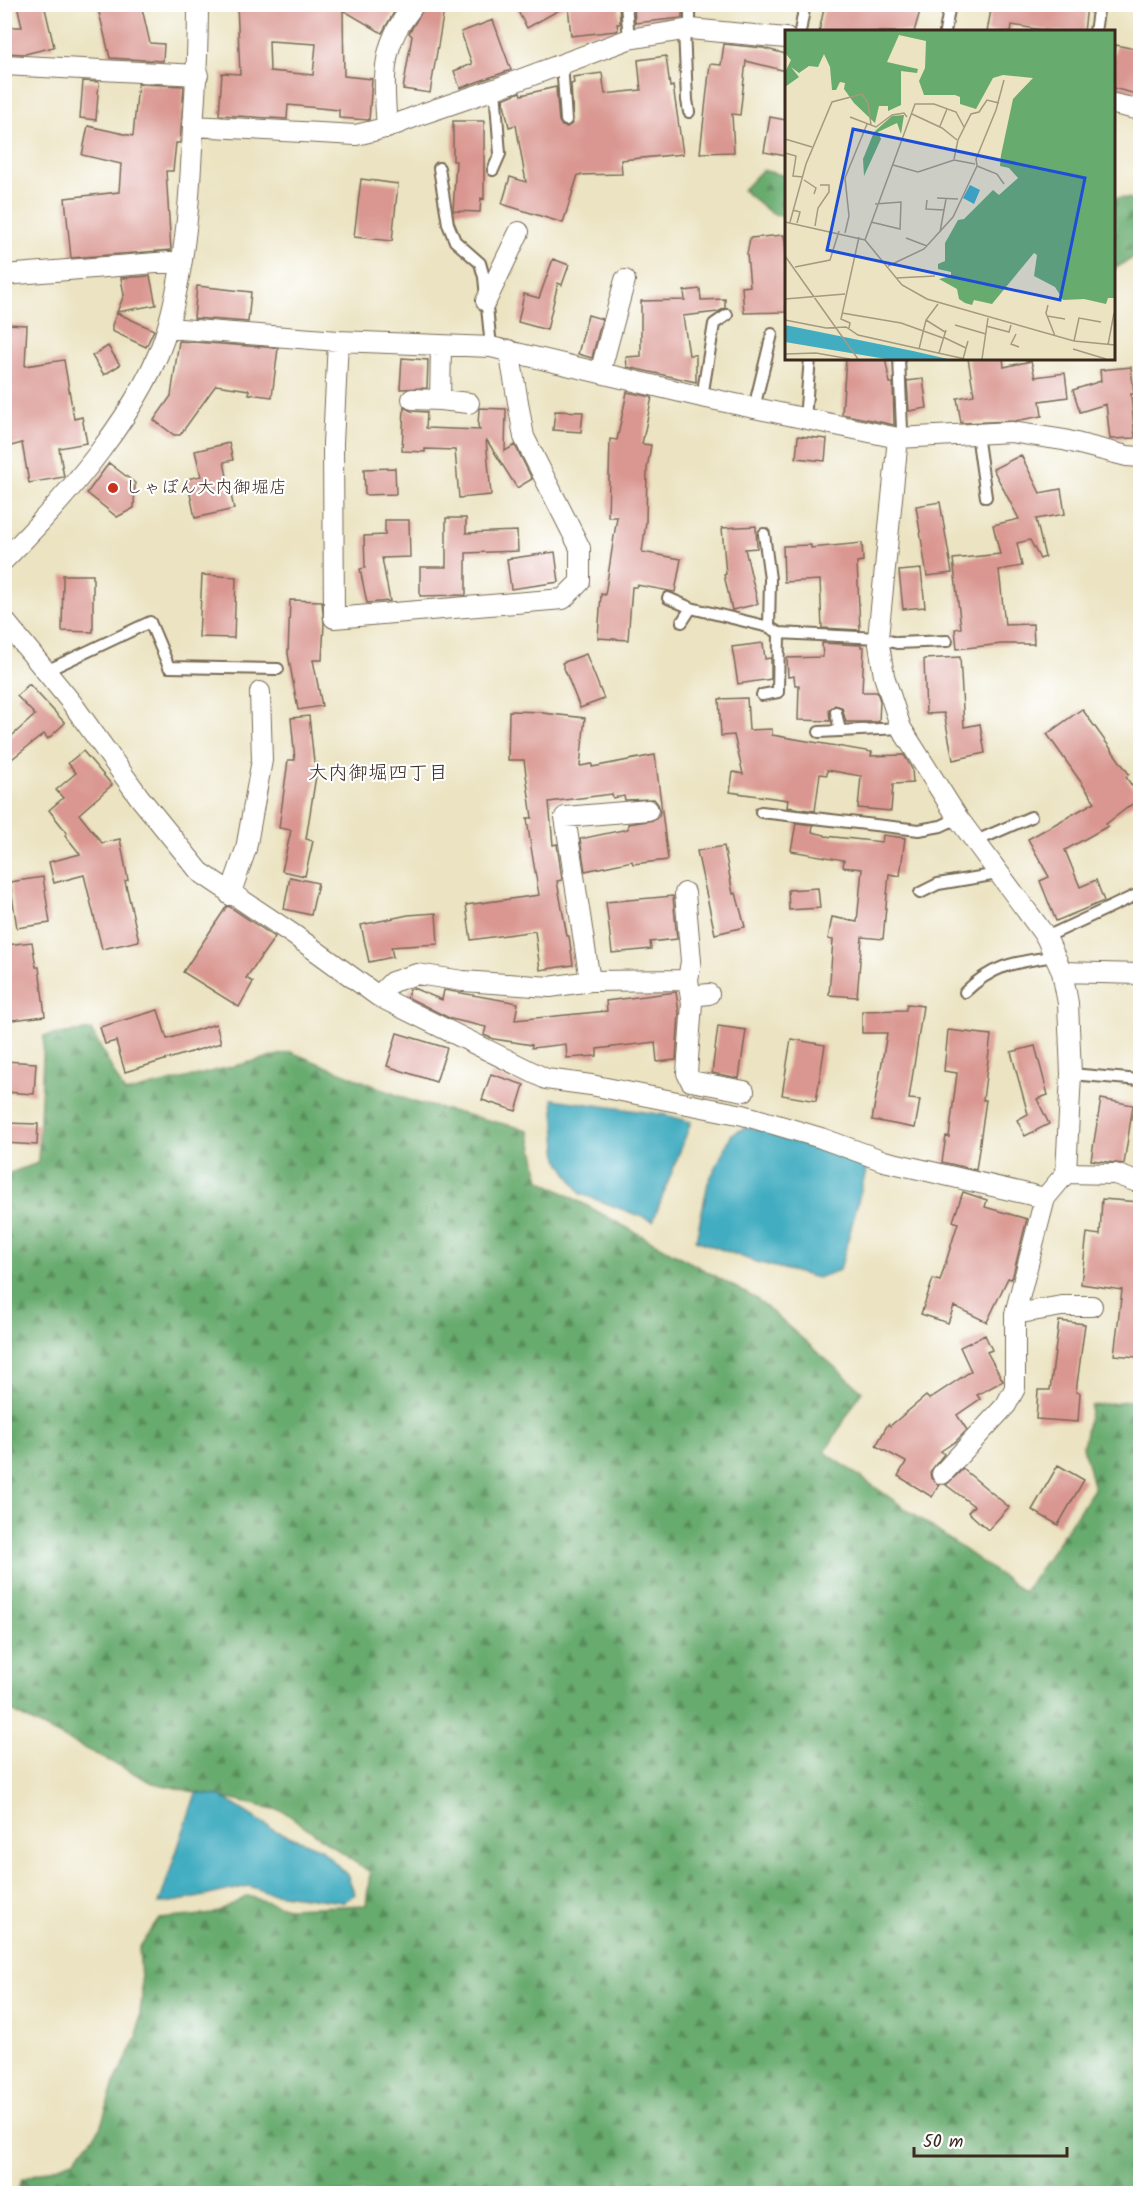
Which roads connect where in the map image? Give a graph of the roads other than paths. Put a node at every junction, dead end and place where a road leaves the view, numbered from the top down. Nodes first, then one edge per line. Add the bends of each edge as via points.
1 (198, 4) edge
2 (414, 4) edge
3 (626, 4) edge
4 (690, 4) edge
5 (805, 4) edge
6 (951, 4) edge
7 (1099, 4) edge
8 (687, 29) junction
9 (800, 30) edge
10 (945, 30) edge
11 (1095, 30) edge
12 (785, 38) edge
13 (628, 39) junction
14 (562, 63) junction
15 (4, 65) edge
16 (198, 75) junction
17 (495, 89) junction
18 (1115, 104) edge
19 (1140, 110) edge
20 (689, 112) dead end
21 (566, 120) dead end
22 (194, 126) junction
23 (387, 128) junction
24 (439, 168) dead end
25 (493, 170) dead end
26 (519, 232) dead end
27 (182, 261) junction
28 (4, 275) edge
29 (625, 280) dead end
30 (486, 301) junction
31 (727, 315) dead end
32 (168, 327) junction
33 (772, 334) dead end
34 (338, 341) junction
35 (441, 346) junction
36 (500, 348) junction
37 (810, 360) edge
38 (899, 360) edge
39 (600, 373) junction
40 (702, 397) junction
41 (412, 399) dead end
42 (440, 400) junction
43 (469, 402) dead end
44 (754, 408) junction
45 (806, 419) junction
46 (977, 434) junction
47 (898, 438) junction
48 (1140, 457) edge
49 (986, 497) dead end
50 (764, 534) dead end
51 (4, 560) edge
52 (668, 598) dead end
53 (691, 608) junction
54 (4, 620) edge
55 (682, 622) dead end
56 (769, 627) junction
57 (779, 633) junction
58 (878, 638) junction
59 (947, 641) dead end
60 (278, 669) dead end
61 (46, 671) junction
62 (260, 692) dead end
63 (762, 695) dead end
64 (836, 712) dead end
65 (901, 728) junction
66 (840, 731) junction
67 (819, 732) dead end
68 (648, 810) dead end
69 (762, 812) dead end
70 (958, 818) junction
71 (1031, 818) dead end
72 (976, 841) junction
73 (998, 874) junction
74 (685, 893) dead end
75 (920, 893) dead end
76 (230, 895) junction
77 (1134, 896) dead end
78 (1046, 937) junction
79 (1058, 964) junction
80 (1140, 974) edge
81 (590, 981) junction
82 (696, 990) junction
83 (965, 992) dead end
84 (378, 996) junction
85 (1071, 1074) junction
86 (1140, 1080) edge
87 (744, 1091) dead end
88 (1066, 1173) junction
89 (1140, 1183) edge
90 (1045, 1198) junction
91 (1092, 1306) dead end
92 (1016, 1314) junction
93 (942, 1474) dead end

1 - 16 street
2 - 23 street via 393,36 387,62
3 - 13 lane
4 - 8 lane
5 - 9 lane
6 - 10 lane
7 - 11 lane
8 - 12 street
8 - 13 street
8 - 20 lane
13 - 14 street
14 - 17 street
14 - 21 lane
15 - 16 street
16 - 22 street
17 - 23 street
17 - 25 lane via 500,154
18 - 19 street
22 - 23 street via 356,135
22 - 27 street
24 - 30 lane via 448,224 455,241 480,263
26 - 30 street
27 - 28 street
27 - 32 street
29 - 39 street
30 - 36 lane
31 - 40 lane via 714,324
32 - 34 street
32 - 51 street via 150,372 111,435 38,525
33 - 44 lane
34 - 35 street
34 - 36 street via 333,443 334,618 563,599 580,582 580,548 524,437
35 - 36 street
35 - 42 street
36 - 39 street
37 - 45 lane
38 - 47 lane via 902,430
39 - 40 street
40 - 44 street
41 - 42 street
42 - 43 street
44 - 45 street
45 - 47 street
46 - 47 street
46 - 48 street via 1011,432
46 - 49 lane
47 - 58 street
50 - 56 lane via 770,579
52 - 53 lane
53 - 55 lane
53 - 56 lane
54 - 61 street
56 - 57 lane
57 - 58 lane
57 - 63 lane via 778,692
58 - 59 lane via 897,643
58 - 65 street via 884,676
60 - 61 lane via 169,667 150,622
61 - 76 street via 200,872
62 - 76 street via 262,760 246,849
64 - 66 lane
65 - 66 lane
65 - 70 street
66 - 67 lane
68 - 81 street via 565,817
69 - 70 lane via 919,830
70 - 72 street
71 - 72 lane
72 - 73 street
73 - 75 lane via 938,884
73 - 78 street
74 - 82 street
76 - 84 street via 294,935
77 - 78 lane
78 - 79 street
79 - 80 street
79 - 83 lane via 1023,961 996,969
79 - 85 street via 1068,1003
81 - 82 street
81 - 84 street via 550,987 417,974 392,982
82 - 87 street via 687,1073 691,1081
84 - 90 street via 546,1079 743,1115 884,1161
85 - 86 lane
85 - 88 street
88 - 89 street via 1115,1174
88 - 90 street
90 - 92 street
91 - 92 street via 1062,1306
92 - 93 street via 1015,1388 1006,1405

